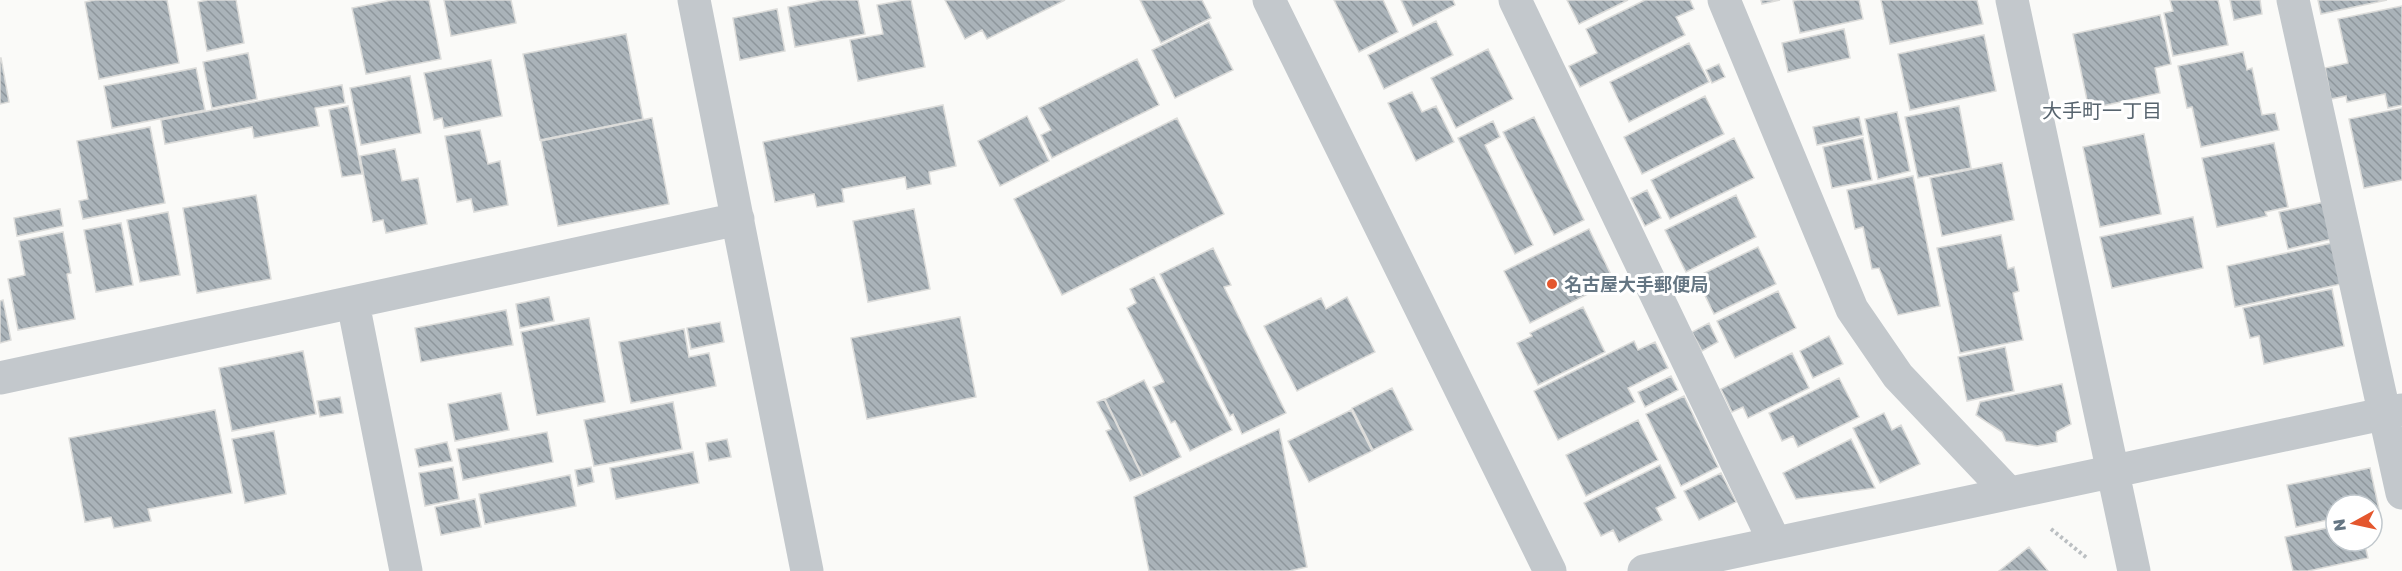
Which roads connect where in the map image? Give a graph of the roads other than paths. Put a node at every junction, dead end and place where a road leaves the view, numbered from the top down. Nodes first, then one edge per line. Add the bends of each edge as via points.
1 (694, 0) edge
2 (1269, 0) edge
3 (1515, 0) edge
4 (1724, 0) edge
5 (2013, 0) edge
6 (2293, 0) edge
7 (738, 219) junction
8 (353, 303) junction
9 (0, 378) edge
10 (2393, 411) edge
11 (2112, 471) junction
12 (2009, 493) junction
13 (2402, 493) edge
14 (1774, 543) junction
15 (406, 571) edge
16 (807, 571) edge
17 (1550, 571) edge
18 (1644, 571) edge
19 (2134, 571) edge

1 - 7 street
2 - 17 street
3 - 14 street
4 - 12 street via 1852,309 1898,376
5 - 11 street
6 - 10 street
7 - 8 street
7 - 16 street
8 - 9 street
8 - 15 street
10 - 11 street
10 - 13 street
11 - 12 street
11 - 19 street
12 - 14 street
14 - 18 street

